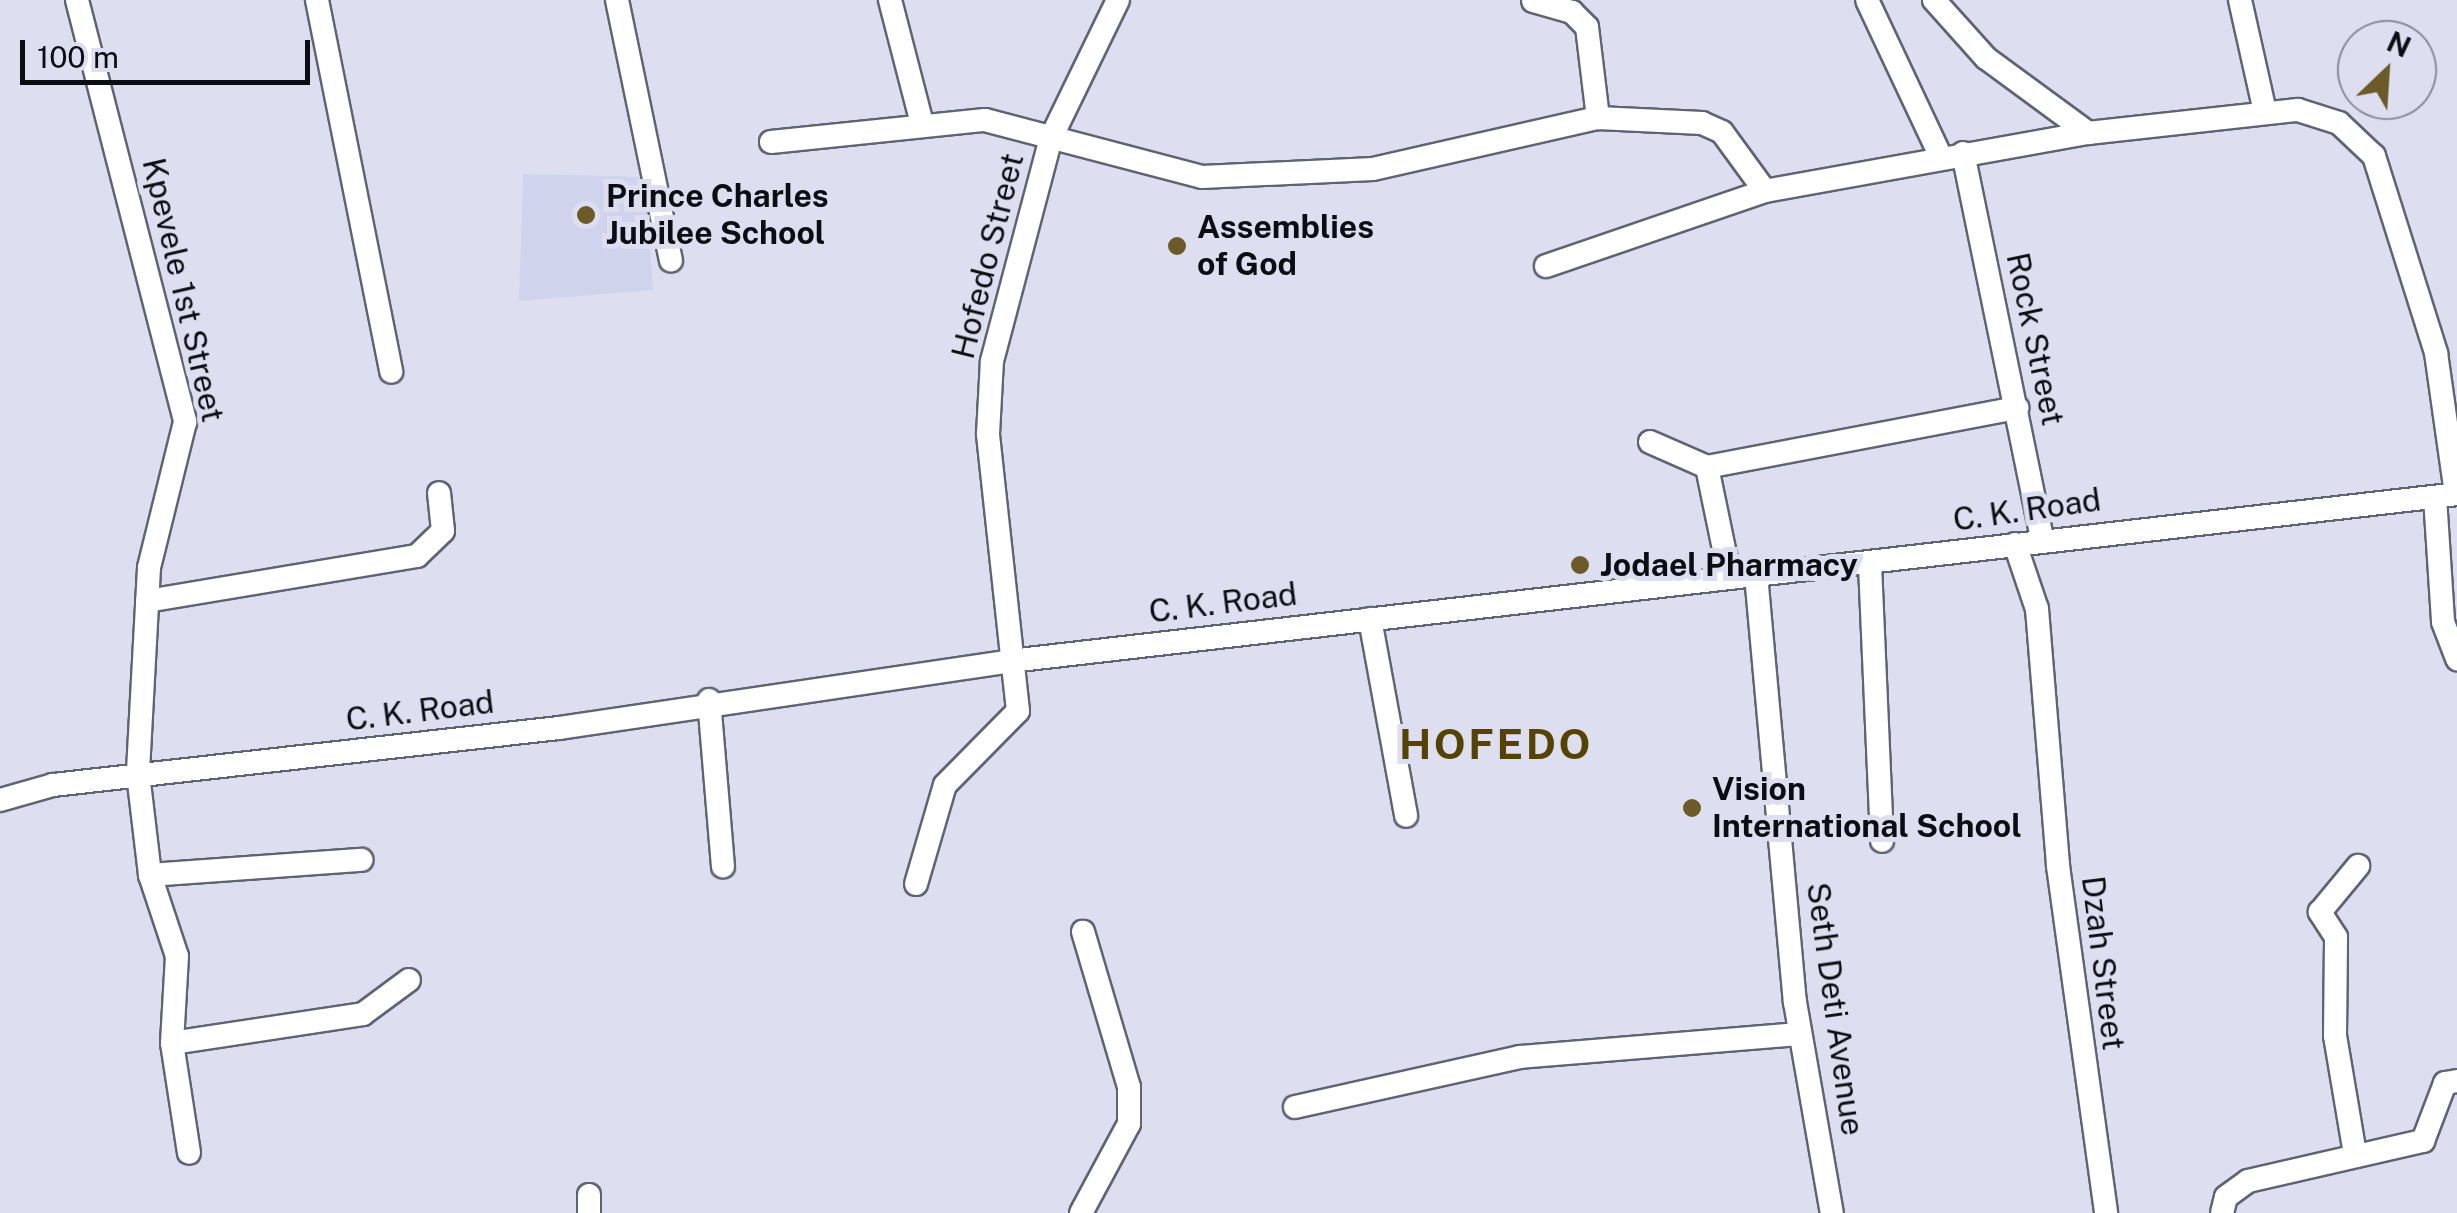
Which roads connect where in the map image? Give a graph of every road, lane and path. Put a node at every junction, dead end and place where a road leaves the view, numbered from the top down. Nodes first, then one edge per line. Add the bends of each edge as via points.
1 (77, 0) edge
2 (318, 0) edge
3 (617, 0) edge
4 (890, 0) edge
5 (1118, 0) edge
6 (1866, 0) edge
7 (1934, 0) edge
8 (2240, 0) edge
9 (1533, 1) edge
10 (2264, 107) junction
11 (1598, 118) junction
12 (922, 124) junction
13 (2088, 133) junction
14 (1051, 138) junction
15 (770, 142) dead end
16 (1952, 155) junction
17 (1766, 191) junction
18 (671, 260) dead end
19 (1546, 266) dead end
20 (391, 372) dead end
21 (2016, 408) junction
22 (1650, 442) dead end
23 (1707, 466) junction
24 (439, 493) dead end
25 (2449, 495) edge
26 (2042, 539) junction
27 (2016, 544) junction
28 (1870, 565) junction
29 (1756, 575) junction
30 (1730, 578) junction
31 (147, 601) junction
32 (1370, 618) junction
33 (2457, 659) edge
34 (1019, 660) junction
35 (710, 700) junction
36 (138, 774) junction
37 (0, 800) edge
38 (1406, 816) dead end
39 (1882, 841) dead end
40 (362, 860) dead end
41 (723, 866) dead end
42 (2358, 866) dead end
43 (150, 876) junction
44 (916, 884) dead end
45 (1083, 932) dead end
46 (409, 980) dead end
47 (1800, 1034) junction
48 (172, 1043) junction
49 (2457, 1081) edge
50 (1295, 1106) dead end
51 (189, 1153) dead end
52 (2354, 1154) junction
53 (1081, 1213) edge
54 (1832, 1213) edge
55 (2106, 1213) edge
56 (2222, 1213) edge

1 - 31 street, Kpevele 1st Street via 185,422 182,459 156,516
2 - 20 street
3 - 18 street
4 - 12 street
5 - 14 street, Hofedo Street
6 - 16 street, Rock Street
7 - 13 street via 1986,58
8 - 10 street
9 - 11 street via 1572,12 1587,27
10 - 13 street
10 - 25 street via 2339,123 2374,156 2436,353
11 - 14 street via 1373,169 1250,176 1202,177
11 - 17 street via 1702,123 1722,132
12 - 14 street via 984,120
12 - 15 street
13 - 16 street
14 - 34 street, Hofedo Street via 992,360 988,434
16 - 17 street
16 - 21 street, Rock Street
17 - 19 street
21 - 23 street
21 - 26 street, Rock Street
22 - 23 street
23 - 30 street
24 - 31 street via 442,532 417,556
25 - 26 street, C. K. Road
25 - 33 street via 2444,622
26 - 27 street, C. K. Road
27 - 28 street, C. K. Road
27 - 55 street, Dzah Street via 2037,608 2058,866
28 - 29 street, C. K. Road
28 - 39 street
29 - 30 street, C. K. Road
29 - 47 street, Seth Deti Avenue
30 - 32 street, C. K. Road
31 - 36 street, Kpevele 1st Street
32 - 34 street, C. K. Road
32 - 38 street
34 - 35 street, C. K. Road
34 - 44 street, Hofedo Street via 1018,711 945,785
35 - 36 street, C. K. Road via 559,728
35 - 41 street
36 - 37 street, C. K. Road
36 - 43 street, Kpevele 1st Street
40 - 43 street
42 - 52 street via 2320,912 2336,937 2336,1036
43 - 48 street, Kpevele 1st Street via 177,956
45 - 53 street via 1129,1087 1129,1124
46 - 48 street via 363,1014
47 - 50 street via 1520,1057
47 - 54 street, Seth Deti Avenue
48 - 51 street, Kpevele 1st Street
49 - 52 street via 2445,1082 2423,1141
52 - 56 street via 2248,1181 2226,1197

